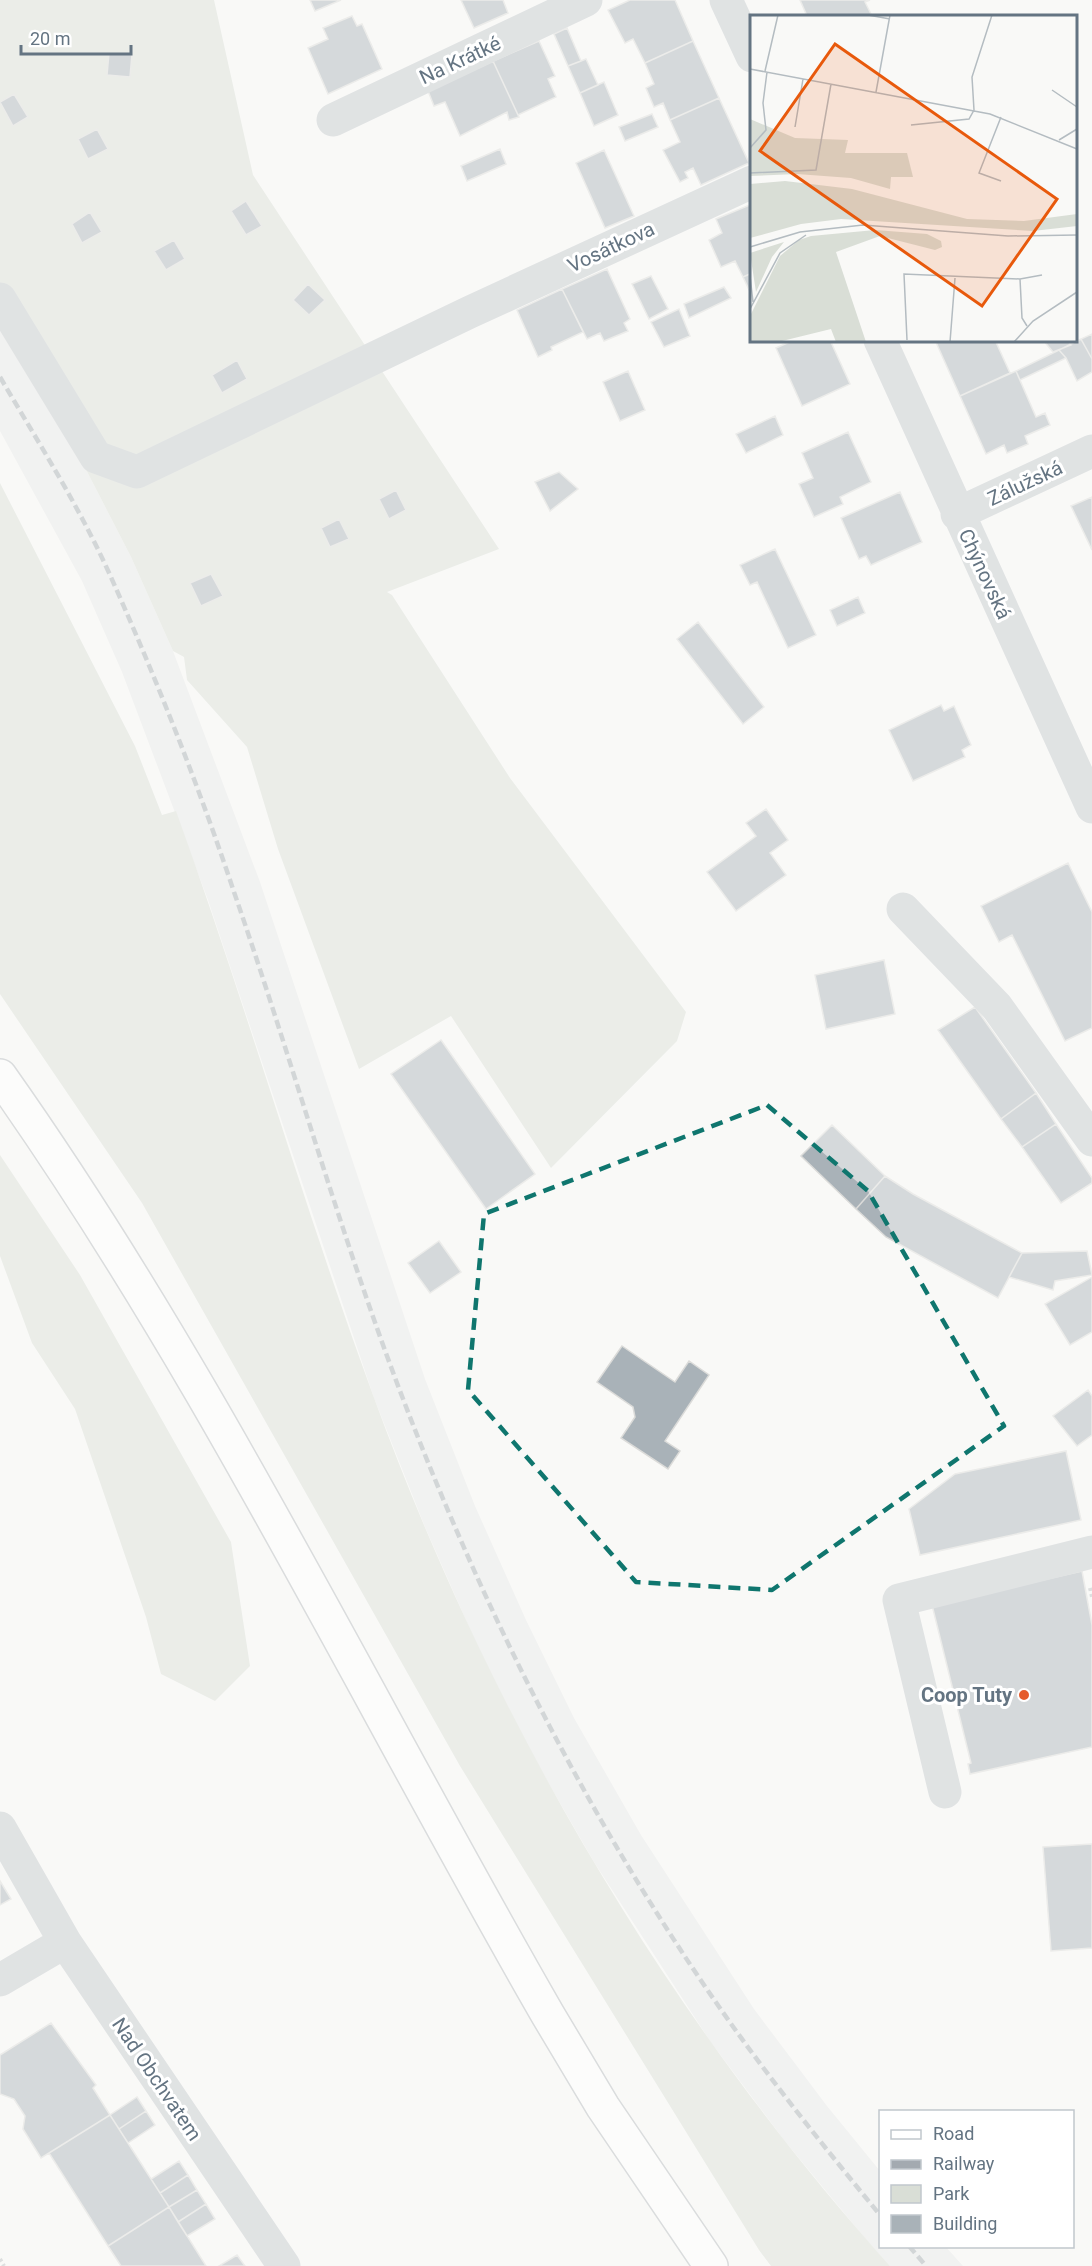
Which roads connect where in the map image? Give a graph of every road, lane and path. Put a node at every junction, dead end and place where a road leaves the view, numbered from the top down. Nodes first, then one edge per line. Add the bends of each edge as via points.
1 (586, 0) edge
2 (726, 0) edge
3 (750, 52) edge
4 (333, 120) dead end
5 (750, 183) edge
6 (0, 299) edge
7 (881, 342) edge
8 (1092, 451) edge
9 (957, 514) junction
10 (1092, 807) edge
11 (903, 909) dead end
12 (0, 1076) edge
13 (1092, 1140) edge
14 (1092, 1552) edge
15 (945, 1792) dead end
16 (0, 1828) edge
17 (64, 1942) junction
18 (0, 1980) edge
19 (0, 2259) edge
20 (4, 2266) edge
21 (284, 2266) edge
22 (711, 2266) edge

1 - 4 street, Na Krátké
2 - 3 street
5 - 6 street, Vosátkova via 137,472 96,458
7 - 9 street, Chýnovská
8 - 9 street, Zálužská
9 - 10 street, Chýnovská
11 - 13 street via 997,1007
12 - 22 main road via 68,1173 205,1397 548,2015 603,2107
14 - 15 street via 899,1600
16 - 17 street, Nad Obchvatem
17 - 18 street
17 - 21 street, Nad Obchvatem
19 - 20 path

